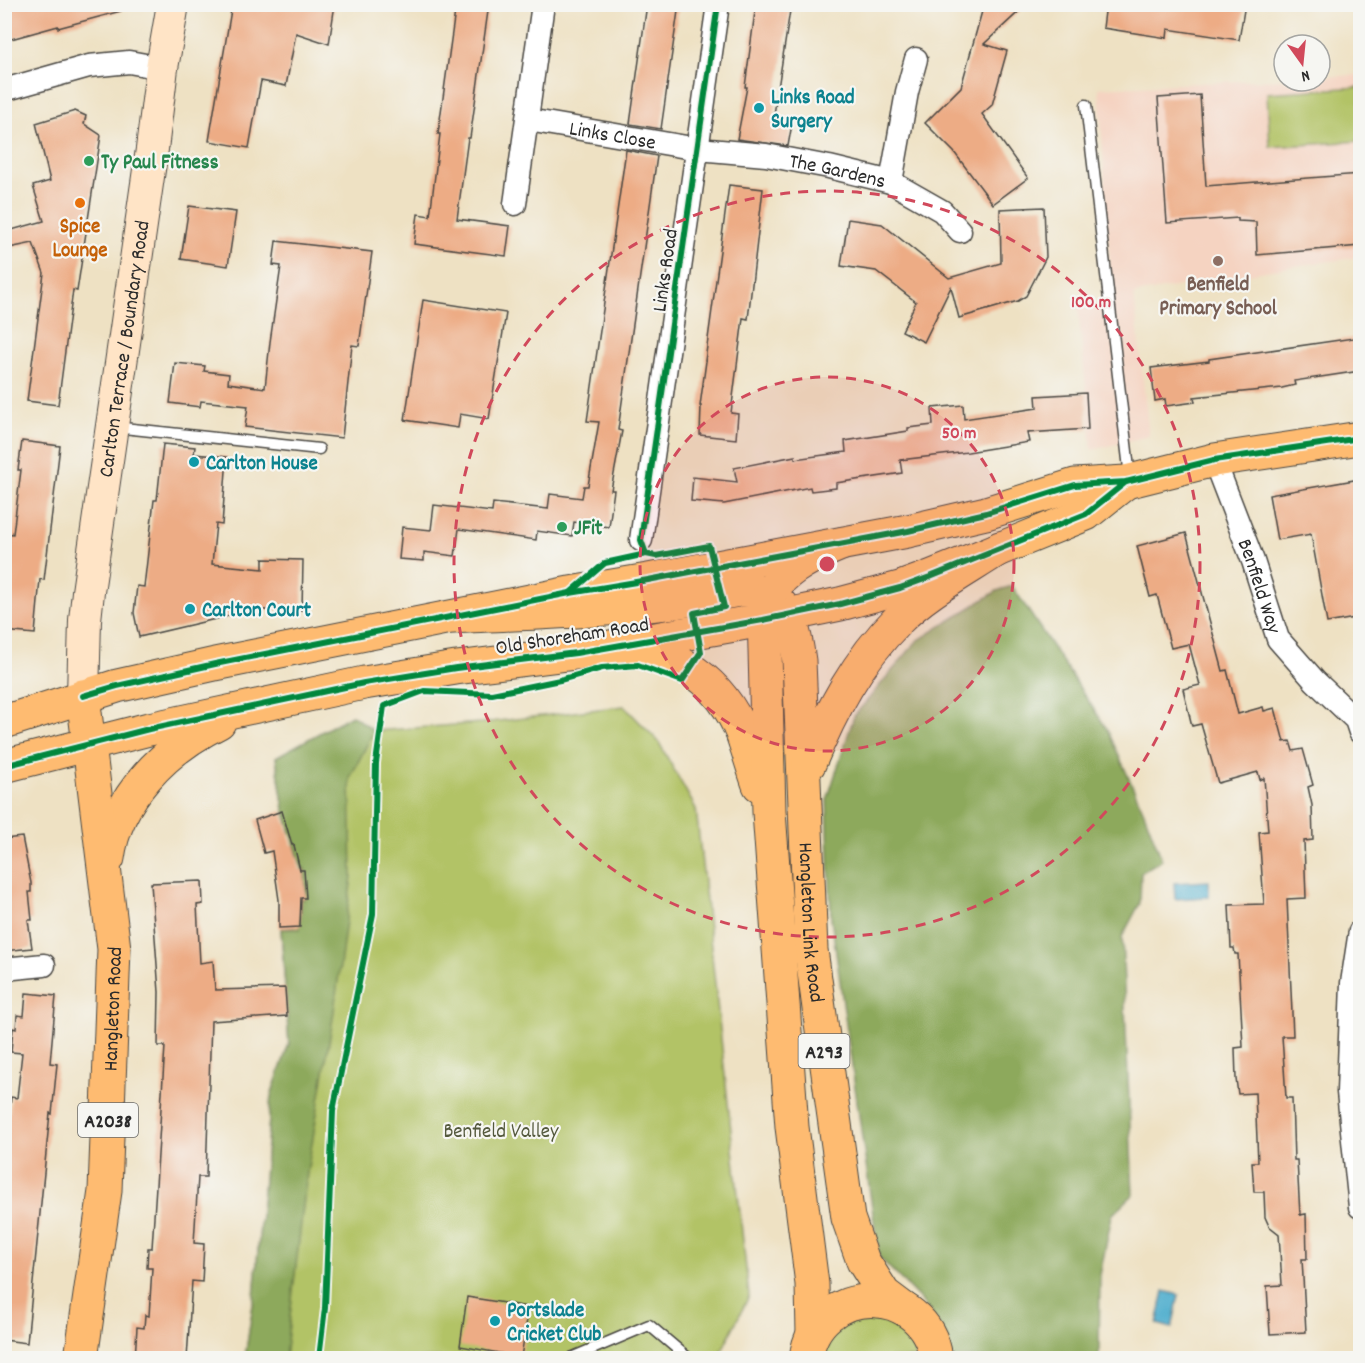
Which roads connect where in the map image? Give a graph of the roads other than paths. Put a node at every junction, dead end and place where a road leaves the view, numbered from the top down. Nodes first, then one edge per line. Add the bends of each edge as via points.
1 (173, 4) edge
2 (543, 4) edge
3 (718, 4) edge
4 (916, 59) dead end
5 (162, 68) junction
6 (4, 90) edge
7 (1086, 105) dead end
8 (528, 120) junction
9 (698, 149) junction
10 (891, 182) junction
11 (516, 204) dead end
12 (960, 231) dead end
13 (112, 427) junction
14 (1360, 438) edge
15 (319, 449) dead end
16 (1214, 460) junction
17 (1128, 481) junction
18 (641, 540) dead end
19 (841, 544) junction
20 (1000, 548) junction
21 (773, 610) junction
22 (454, 616) junction
23 (623, 644) junction
24 (83, 696) junction
25 (268, 702) junction
26 (4, 722) edge
27 (1359, 723) edge
28 (88, 746) junction
29 (4, 766) edge
30 (804, 774) junction
31 (769, 812) junction
32 (106, 881) junction
33 (1360, 931) edge
34 (44, 965) dead end
35 (4, 969) edge
36 (1360, 1207) edge
37 (904, 1309) junction
38 (806, 1349) edge
39 (81, 1359) edge
40 (571, 1359) edge
41 (688, 1359) edge
42 (936, 1359) edge

1 - 5 main road, Carlton Terrace / Boundary Road
2 - 8 street
3 - 9 street, Links Road
4 - 10 street
5 - 6 street via 129,62 89,66
5 - 13 main road, Carlton Terrace / Boundary Road
7 - 17 lane
8 - 9 street, Links Close
8 - 11 street
9 - 10 street, The Gardens via 766,156
9 - 18 street, Links Road
10 - 12 street, The Gardens via 942,212
13 - 15 lane
13 - 24 main road, Carlton Terrace / Boundary Road via 87,601
14 - 16 main road, Old Shoreham Road
16 - 17 main road, Old Shoreham Road
16 - 27 street, Benfield Way via 1278,639
17 - 19 main road, Old Shoreham Road via 1075,485 986,513
17 - 20 main road, Old Shoreham Road via 1086,514
19 - 21 main road via 804,561 789,573
19 - 22 main road, Old Shoreham Road
20 - 21 main road, Old Shoreham Road via 900,588 840,604
20 - 30 main road, A293 via 922,600 879,642 851,677
21 - 22 main road via 751,590 660,605
21 - 23 main road, Old Shoreham Road
21 - 30 main road, Hangleton Link Road / A293 via 796,640 800,661
21 - 31 main road, Hangleton Link Road / A293
22 - 24 main road, Old Shoreham Road via 214,664
23 - 25 main road, Old Shoreham Road via 411,674
23 - 31 main road, A293 via 659,653 691,668 723,698 742,733
24 - 26 main road, Old Shoreham Road
24 - 28 main road, Hangleton Road / A2038
25 - 28 main road, Old Shoreham Road
25 - 32 main road via 196,734 157,765 119,818 110,845
28 - 29 main road, Old Shoreham Road
28 - 32 main road, Hangleton Road / A2038
30 - 37 main road, Hangleton Link Road / A293 via 811,950 848,1218 863,1262 884,1294
31 - 38 main road, Hangleton Link Road / A293 via 792,1127 812,1284
32 - 39 main road, Hangleton Road / A2038 via 114,949 105,1191
33 - 36 street via 1352,983 1348,1092
34 - 35 street
37 - 38 main road via 885,1301 863,1300 847,1305 827,1316
37 - 42 main road, Hangleton Link Road via 930,1336
40 - 41 lane via 649,1325

